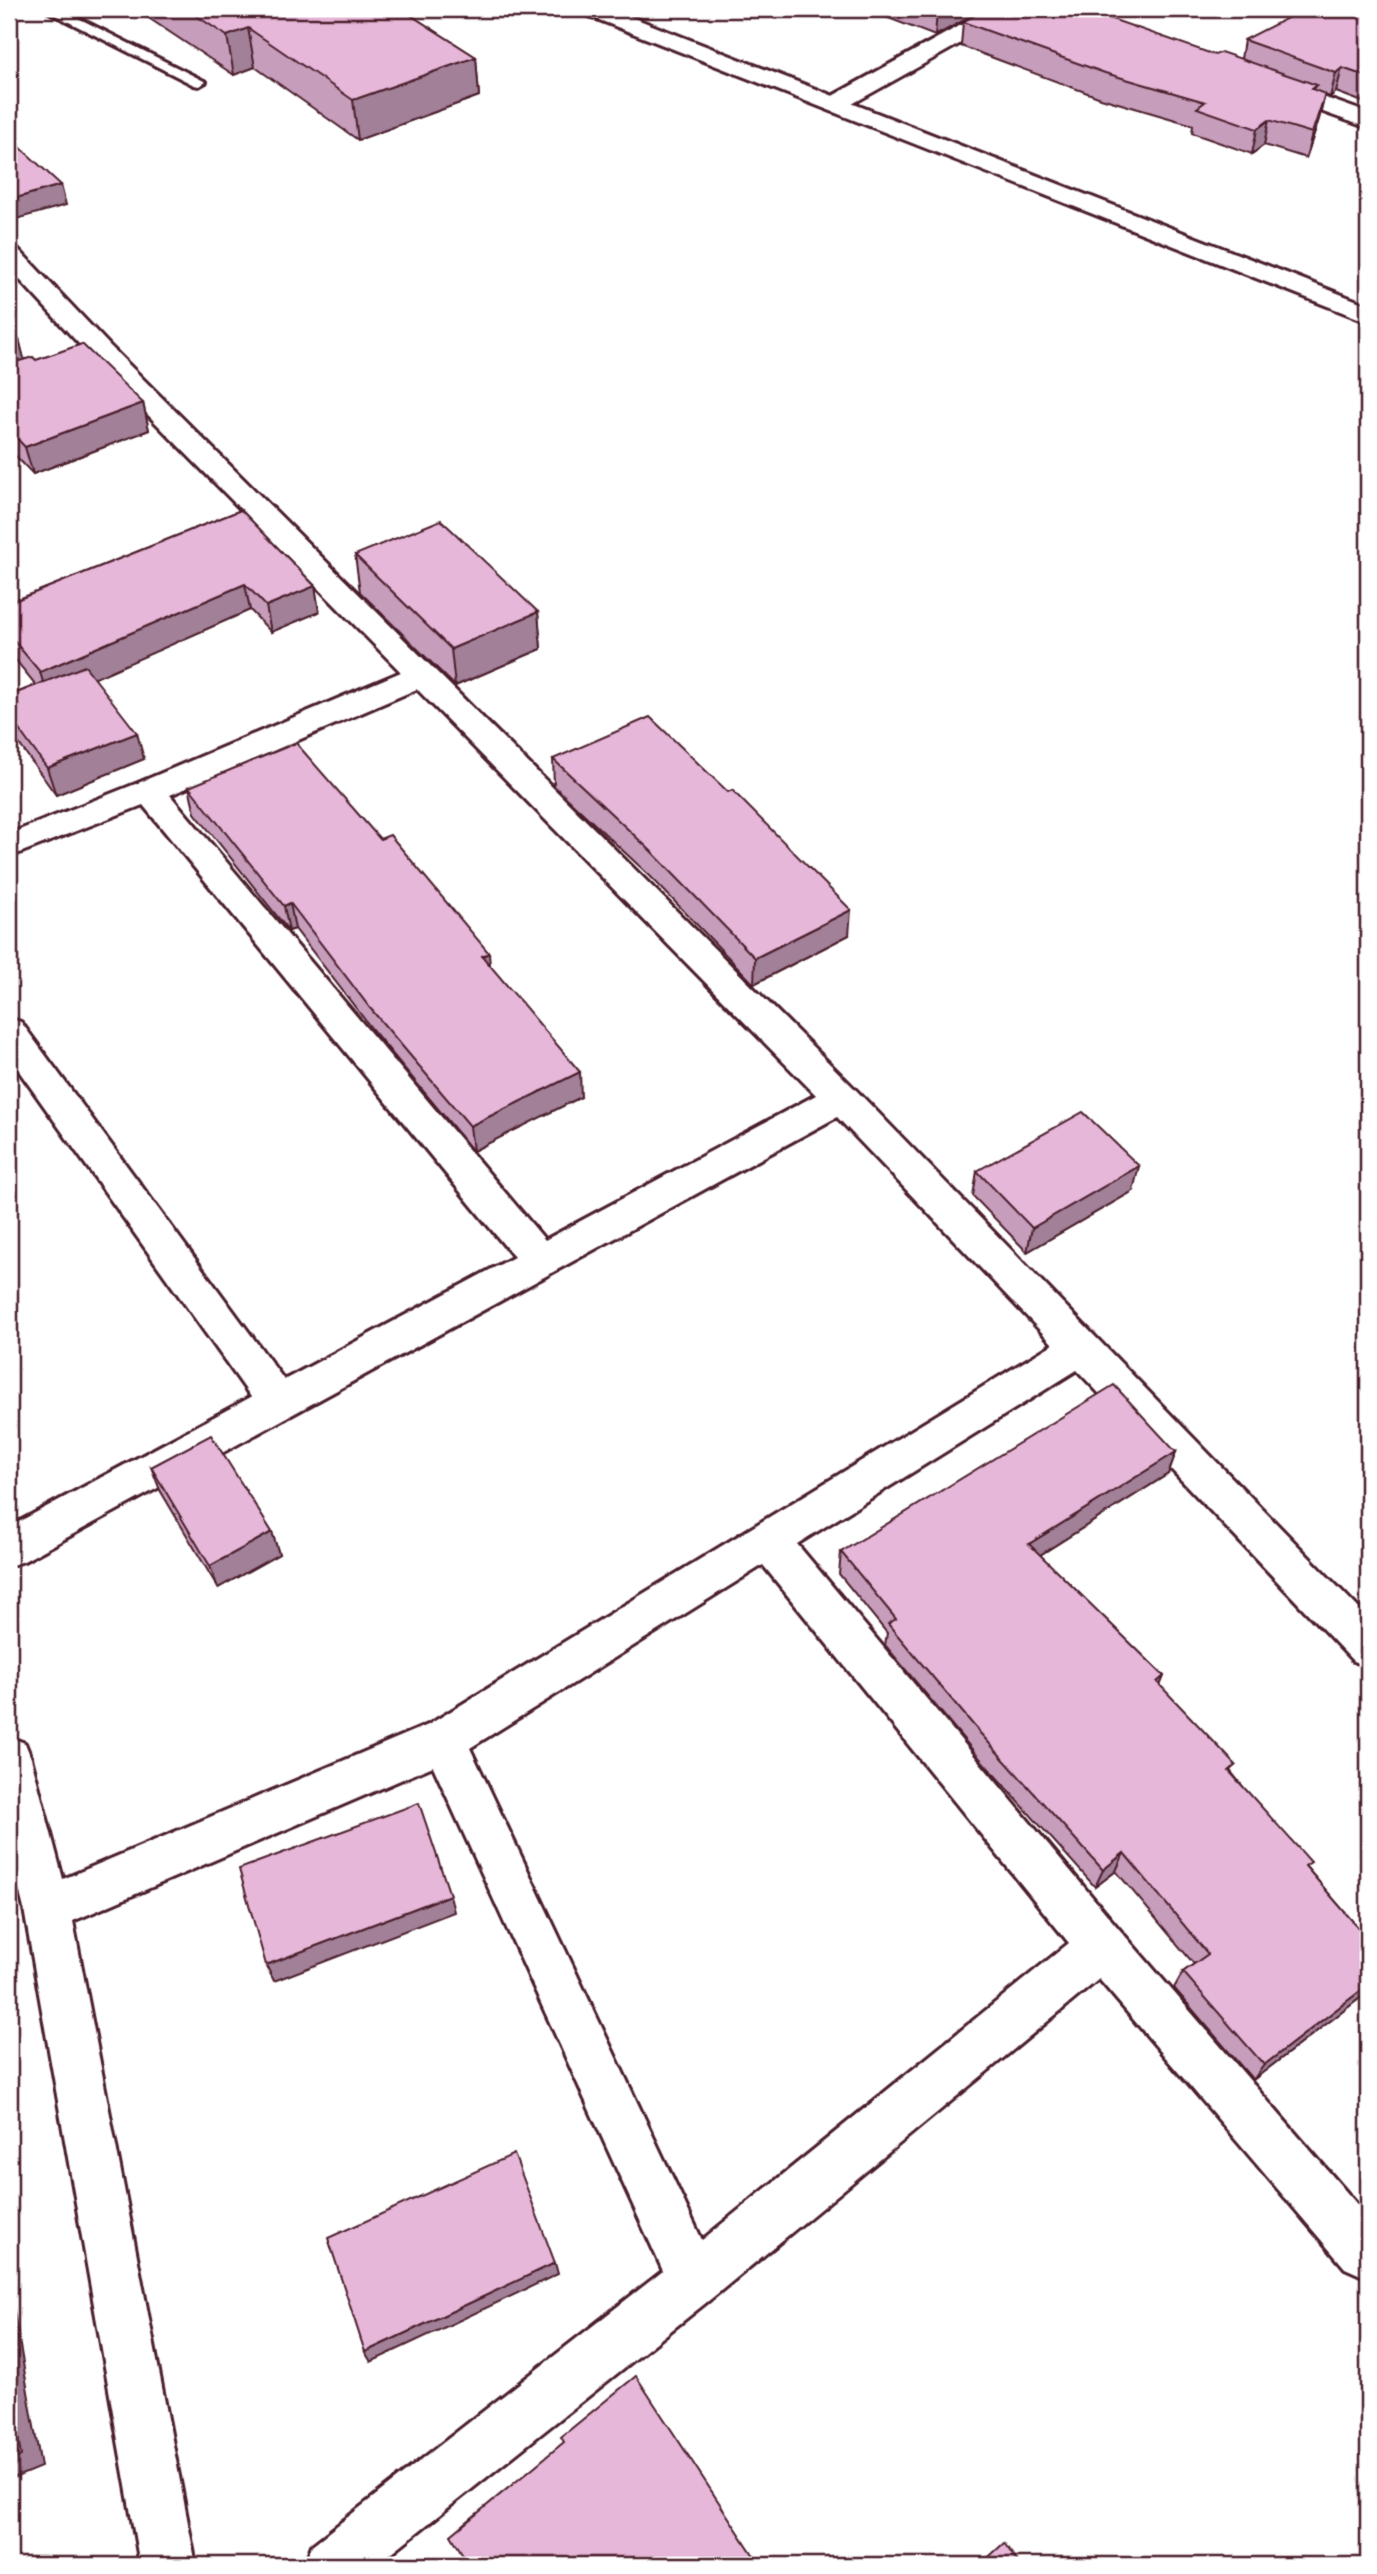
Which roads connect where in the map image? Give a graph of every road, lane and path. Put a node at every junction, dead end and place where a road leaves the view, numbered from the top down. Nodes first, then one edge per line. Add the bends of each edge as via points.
1 (50, 9) edge
2 (592, 9) edge
3 (1005, 9) edge
4 (1252, 79) edge
5 (199, 82) dead end
6 (835, 104) junction
7 (1368, 121) edge
8 (9, 254) edge
9 (1368, 314) edge
10 (422, 675) junction
11 (149, 791) junction
12 (9, 846) edge
13 (9, 1031) edge
14 (841, 1098) junction
15 (540, 1261) junction
16 (1080, 1347) junction
17 (277, 1402) junction
18 (767, 1539) junction
19 (9, 1548) edge
20 (1368, 1647) edge
21 (444, 1740) junction
22 (9, 1758) edge
23 (47, 1909) junction
24 (1102, 1945) junction
25 (1363, 2250) dead end
26 (694, 2280) junction
27 (168, 2565) edge
28 (332, 2565) edge

1 - 5 lane
2 - 6 street
3 - 6 street
4 - 7 street
6 - 9 street
8 - 10 street via 88,357 252,521
10 - 11 street
10 - 14 street
11 - 12 street
11 - 15 street
13 - 17 street
14 - 15 street
14 - 16 street
15 - 17 street
16 - 18 street
16 - 20 street
17 - 19 street
18 - 21 street
18 - 24 street
21 - 23 street
21 - 26 street
22 - 23 street
23 - 27 street
24 - 25 street
24 - 26 street
26 - 28 street

